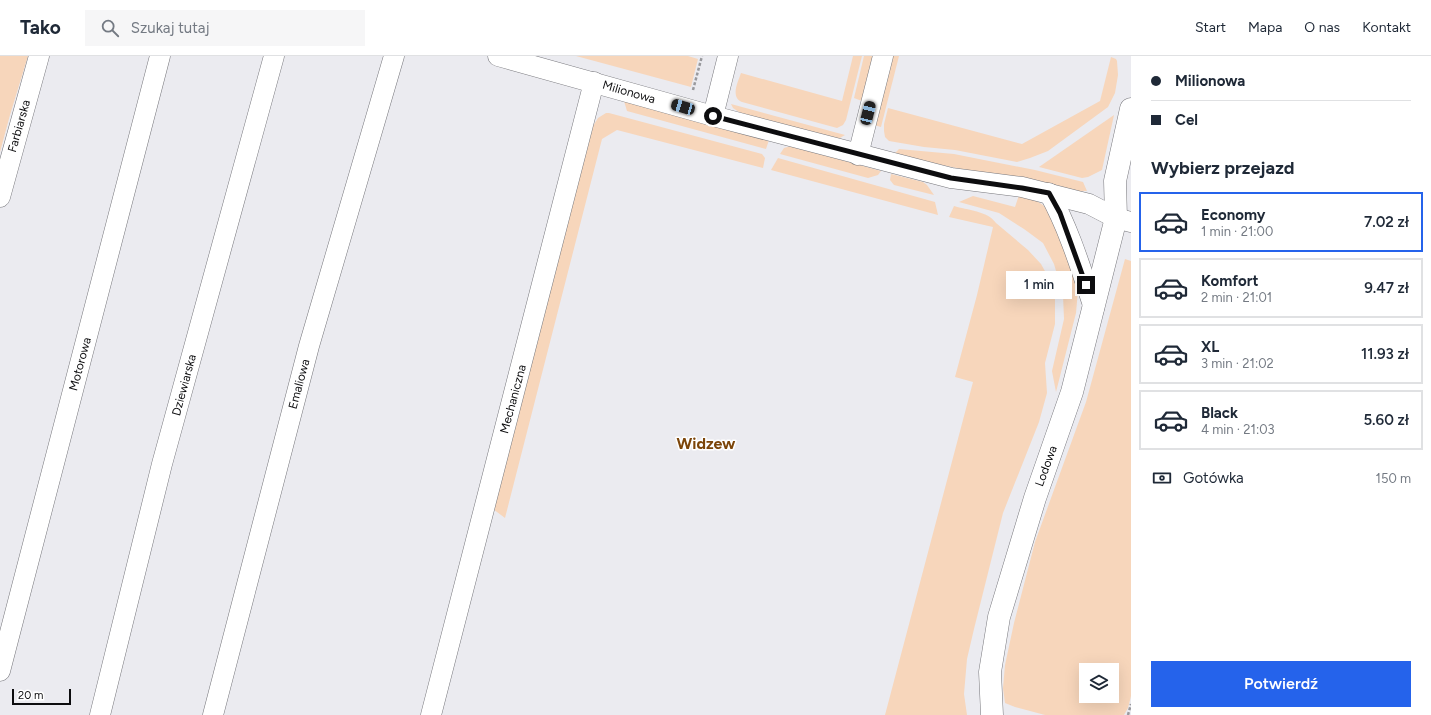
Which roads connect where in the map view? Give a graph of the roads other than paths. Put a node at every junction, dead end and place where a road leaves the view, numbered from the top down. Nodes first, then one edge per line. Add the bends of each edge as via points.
1 (39, 56) edge
2 (160, 56) edge
3 (274, 56) edge
4 (394, 56) edge
5 (498, 56) edge
6 (728, 56) edge
7 (883, 56) edge
8 (594, 82) junction
9 (1131, 109) edge
10 (713, 116) junction
11 (858, 155) junction
12 (1049, 193) junction
13 (0, 197) edge
14 (1123, 220) edge
15 (1094, 308) junction
16 (0, 671) edge
17 (100, 715) edge
18 (212, 715) edge
19 (431, 715) edge
20 (992, 715) edge

1 - 13 street, Farbiarska
2 - 16 street, Motorowa
3 - 17 street, Dziewiarska via 162,464
4 - 18 street, Emaliowa via 309,346
5 - 8 street, Milionowa
6 - 10 street
7 - 11 street
8 - 10 street, Milionowa
8 - 19 street, Mechaniczna
9 - 14 street, Lodowa via 1115,181
10 - 11 street, Milionowa
11 - 12 street, Milionowa via 951,178
12 - 14 street, Milionowa via 1089,204
12 - 15 street via 1060,213
14 - 15 street, Lodowa
15 - 20 street, Lodowa via 1072,392 1035,498 999,617 990,672

